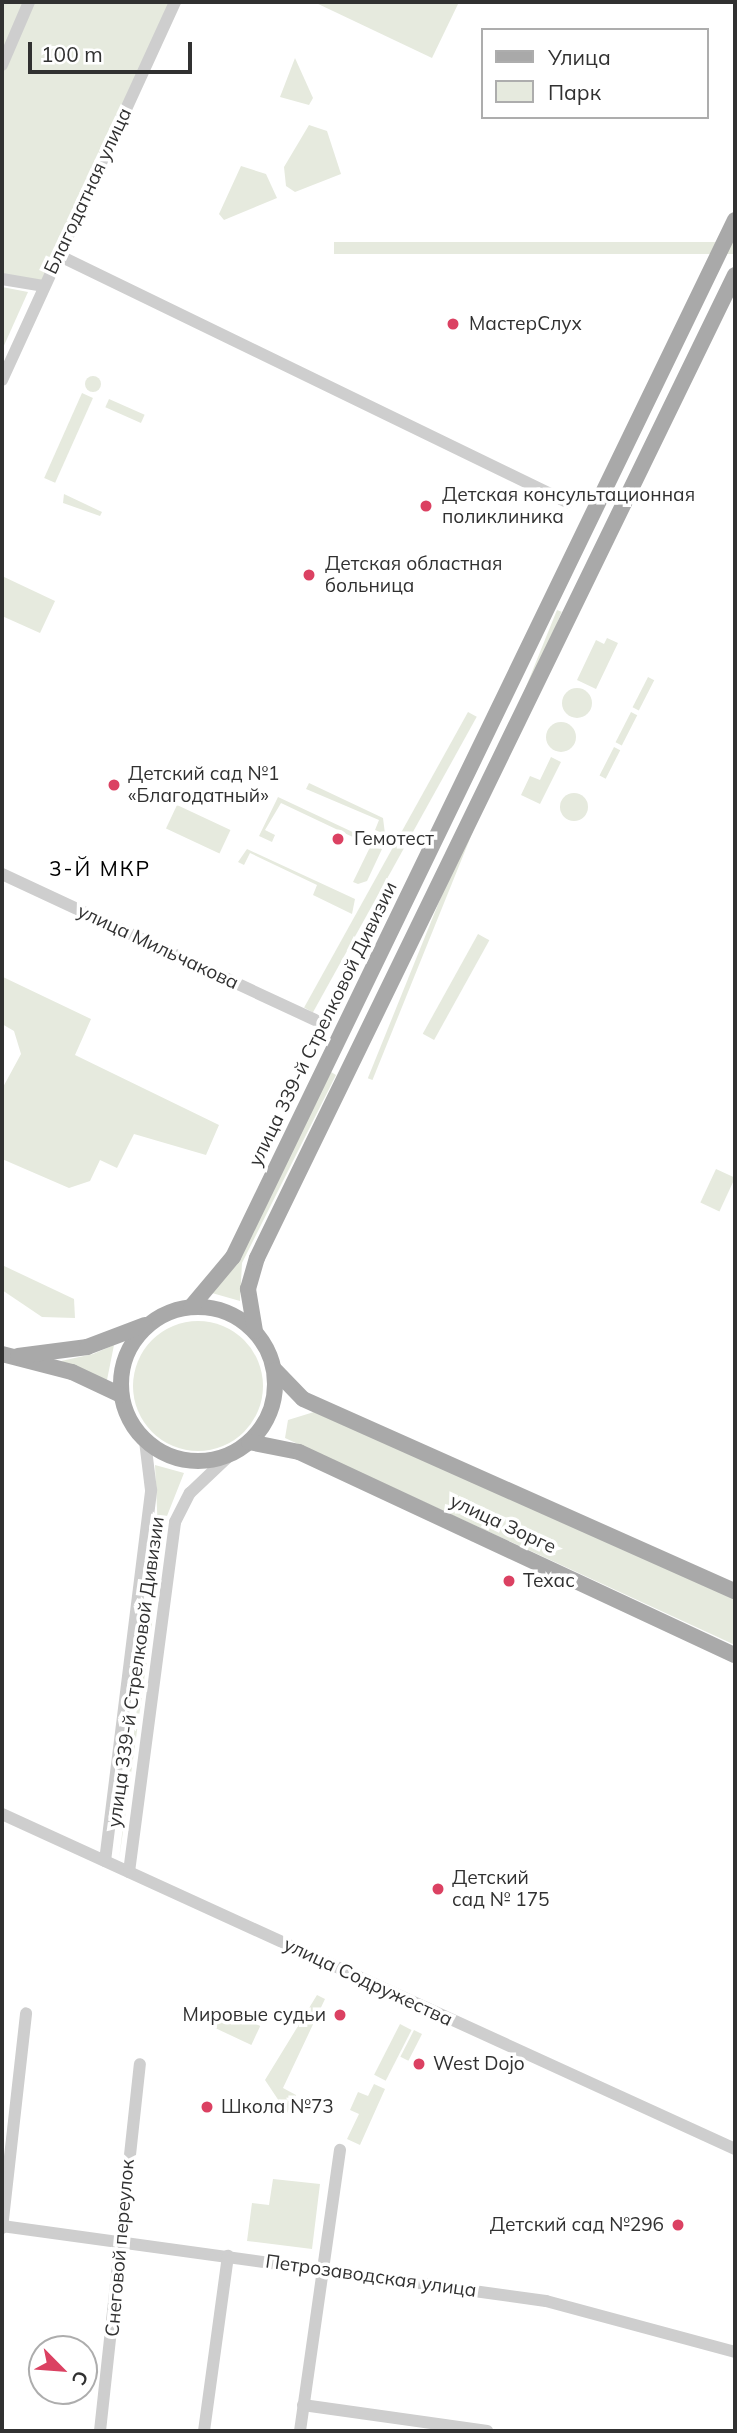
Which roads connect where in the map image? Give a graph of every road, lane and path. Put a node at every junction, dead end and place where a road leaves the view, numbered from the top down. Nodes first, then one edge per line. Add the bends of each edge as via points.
1 (29, 2) edge
2 (175, 2) edge
3 (2, 65) edge
4 (735, 220) edge
5 (58, 255) junction
6 (735, 275) edge
7 (2, 279) edge
8 (44, 286) junction
9 (2, 380) edge
10 (568, 502) dead end
11 (2, 874) edge
12 (314, 1020) dead end
13 (191, 1307) junction
14 (151, 1323) junction
15 (255, 1331) junction
16 (10, 1355) edge
17 (275, 1370) junction
18 (121, 1395) junction
19 (145, 1441) junction
20 (249, 1442) junction
21 (230, 1455) junction
22 (735, 1591) edge
23 (735, 1655) edge
24 (2, 1814) edge
25 (105, 1861) junction
26 (129, 1872) junction
27 (26, 2013) dead end
28 (139, 2064) dead end
29 (340, 2150) dead end
30 (735, 2150) edge
31 (2, 2227) edge
32 (116, 2240) junction
33 (228, 2256) junction
34 (324, 2269) junction
35 (735, 2352) edge
36 (303, 2405) junction
37 (100, 2431) edge
38 (204, 2431) edge
39 (300, 2431) edge
40 (487, 2431) edge

1 - 3 street
2 - 5 street, Благодатная улица
4 - 13 main road, улица 339-й Стрелковой Дивизии via 233,1257
5 - 8 street, Благодатная улица
5 - 10 street
6 - 15 main road via 257,1258 248,1289
7 - 8 street
8 - 9 street, Благодатная улица
11 - 12 street, улица Мильчакова
13 - 14 main road
13 - 15 main road via 214,1308
14 - 16 main road via 87,1347
14 - 18 main road via 128,1355
15 - 17 main road
16 - 18 main road
17 - 20 main road via 271,1410
17 - 22 main road, улица Зорге via 303,1399
18 - 19 main road
19 - 21 main road via 185,1461
19 - 25 street, улица 339-й Стрелковой Дивизии via 151,1490
20 - 21 main road
20 - 23 main road, улица Зорге via 299,1452
21 - 26 street, улица 339-й Стрелковой Дивизии via 190,1493 175,1522
24 - 25 street, улица Содружества
25 - 26 street, улица Содружества
26 - 30 street, улица Содружества
27 - 31 street
28 - 32 street, Снеговой переулок
29 - 34 street
31 - 32 street, Петрозаводская улица
32 - 33 street, Петрозаводская улица
32 - 37 street, Снеговой переулок via 123,2255
33 - 34 street, Петрозаводская улица
33 - 38 street
34 - 35 street, Петрозаводская улица via 546,2301
34 - 36 street
36 - 39 street
36 - 40 street

